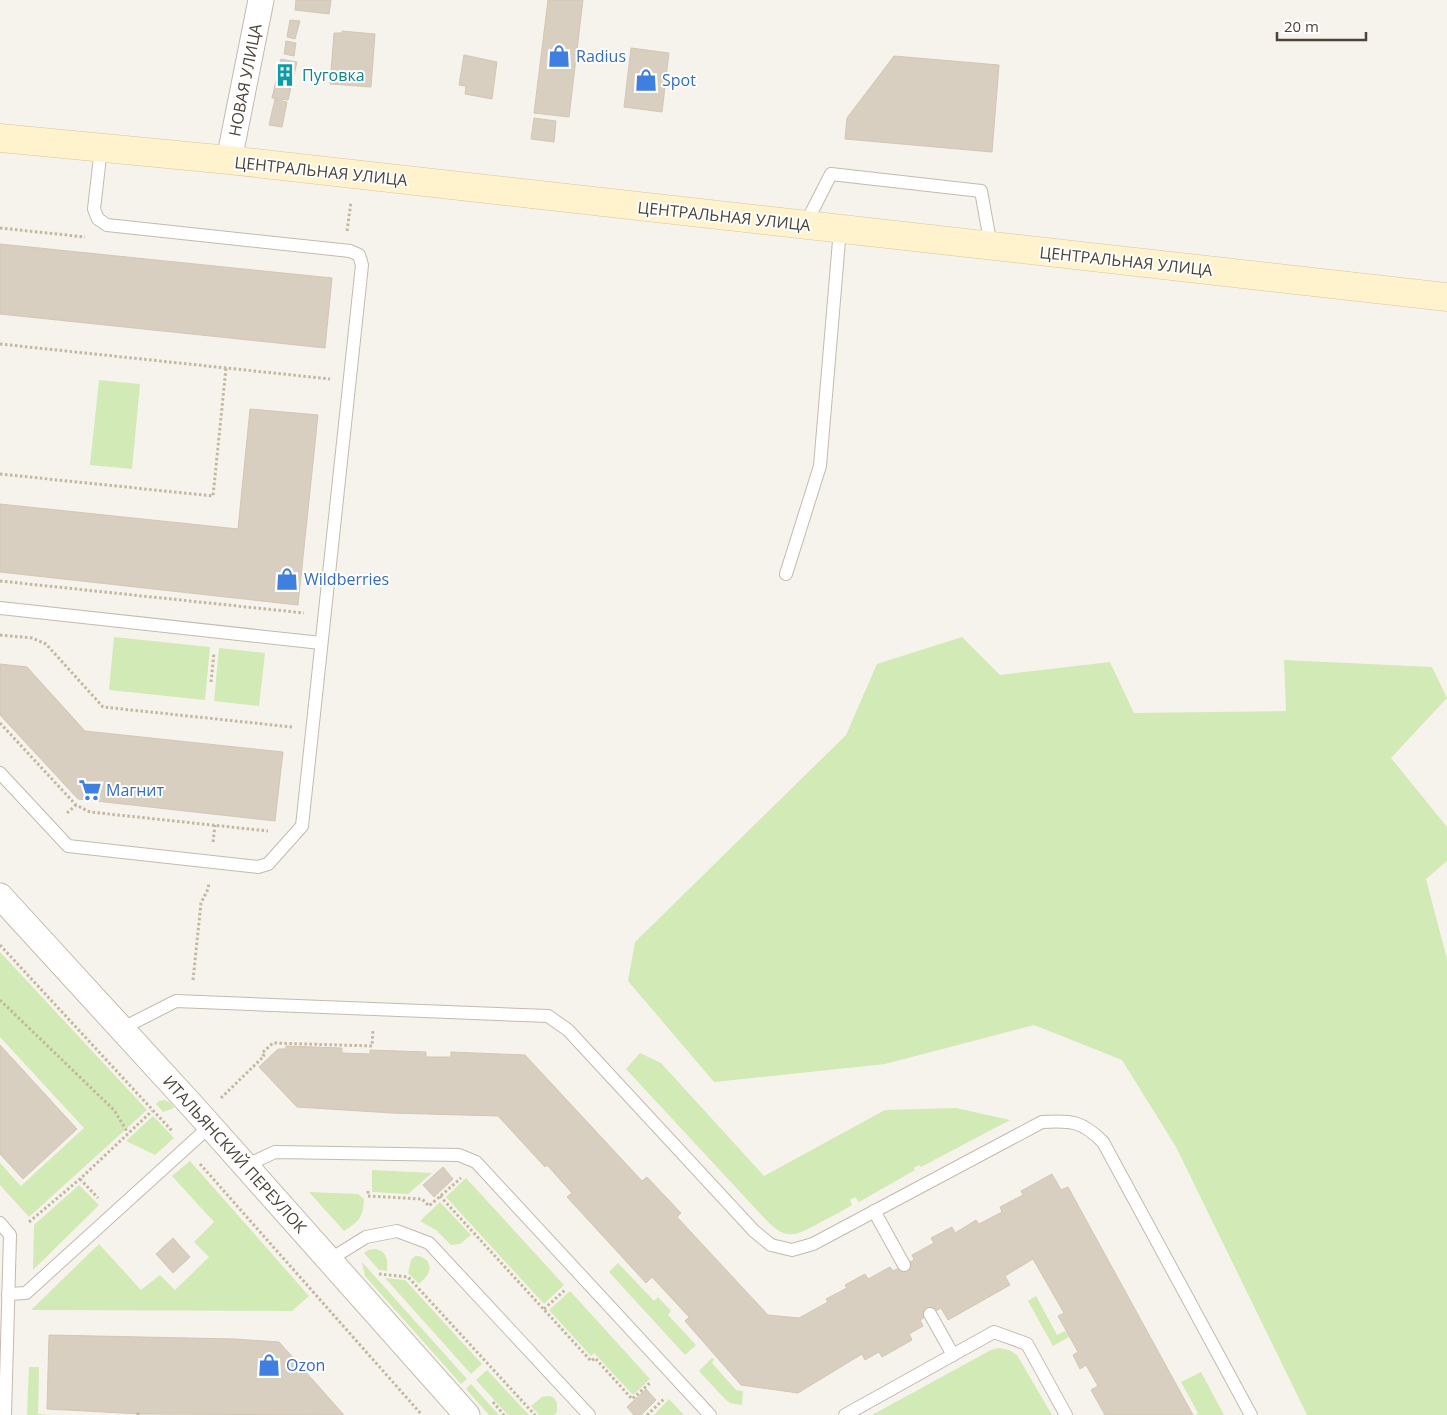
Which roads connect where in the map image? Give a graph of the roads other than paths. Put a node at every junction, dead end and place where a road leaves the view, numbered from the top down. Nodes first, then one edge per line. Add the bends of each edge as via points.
1 (261, 0) edge
2 (0, 138) edge
3 (101, 148) junction
4 (229, 160) junction
5 (805, 225) junction
6 (840, 229) junction
7 (991, 246) junction
8 (1447, 297) edge
9 (786, 574) dead end
10 (0, 608) edge
11 (322, 643) junction
12 (0, 773) edge
13 (0, 896) edge
14 (123, 1028) junction
15 (209, 1127) junction
16 (245, 1166) junction
17 (874, 1211) junction
18 (0, 1223) edge
19 (329, 1260) junction
20 (904, 1265) dead end
21 (8, 1294) junction
22 (930, 1314) dead end
23 (953, 1355) junction
24 (3, 1376) edge
25 (5, 1415) edge
26 (467, 1415) edge
27 (589, 1415) edge
28 (710, 1415) edge
29 (845, 1415) edge
30 (1066, 1415) edge
31 (1251, 1415) edge

1 - 4 street, НОВАЯ УЛИЦА
2 - 3 street, ЦЕНТРАЛЬНАЯ УЛИЦА
3 - 4 street, ЦЕНТРАЛЬНАЯ УЛИЦА
3 - 11 lane via 94,209 98,219 107,225 345,250 359,255 362,265
4 - 5 street, ЦЕНТРАЛЬНАЯ УЛИЦА
5 - 6 street, ЦЕНТРАЛЬНАЯ УЛИЦА
5 - 7 lane via 831,174 850,176 981,191
6 - 7 street, ЦЕНТРАЛЬНАЯ УЛИЦА
6 - 9 lane via 820,466
7 - 8 street, ЦЕНТРАЛЬНАЯ УЛИЦА
10 - 11 lane
11 - 12 lane via 302,826 268,864 258,867 68,846
13 - 14 street, ИТАЛЬЯНСКИЙ ПЕРЕУЛОК
14 - 15 street, ИТАЛЬЯНСКИЙ ПЕРЕУЛОК
14 - 17 lane via 176,1001 548,1016 568,1030 754,1231 771,1245 792,1250 813,1244
15 - 16 street, ИТАЛЬЯНСКИЙ ПЕРЕУЛОК
15 - 21 lane via 26,1293
16 - 19 street, ИТАЛЬЯНСКИЙ ПЕРЕУЛОК
16 - 28 lane via 275,1152 459,1156 476,1162
17 - 20 lane
17 - 31 lane via 1042,1122 1065,1120 1090,1129 1104,1142
18 - 21 lane via 10,1235
19 - 26 street, ИТАЛЬЯНСКИЙ ПЕРЕУЛОК
19 - 27 lane via 366,1237 396,1231 429,1243
21 - 24 lane
22 - 23 lane
23 - 29 lane
23 - 30 lane via 994,1332 1027,1344
24 - 25 lane

